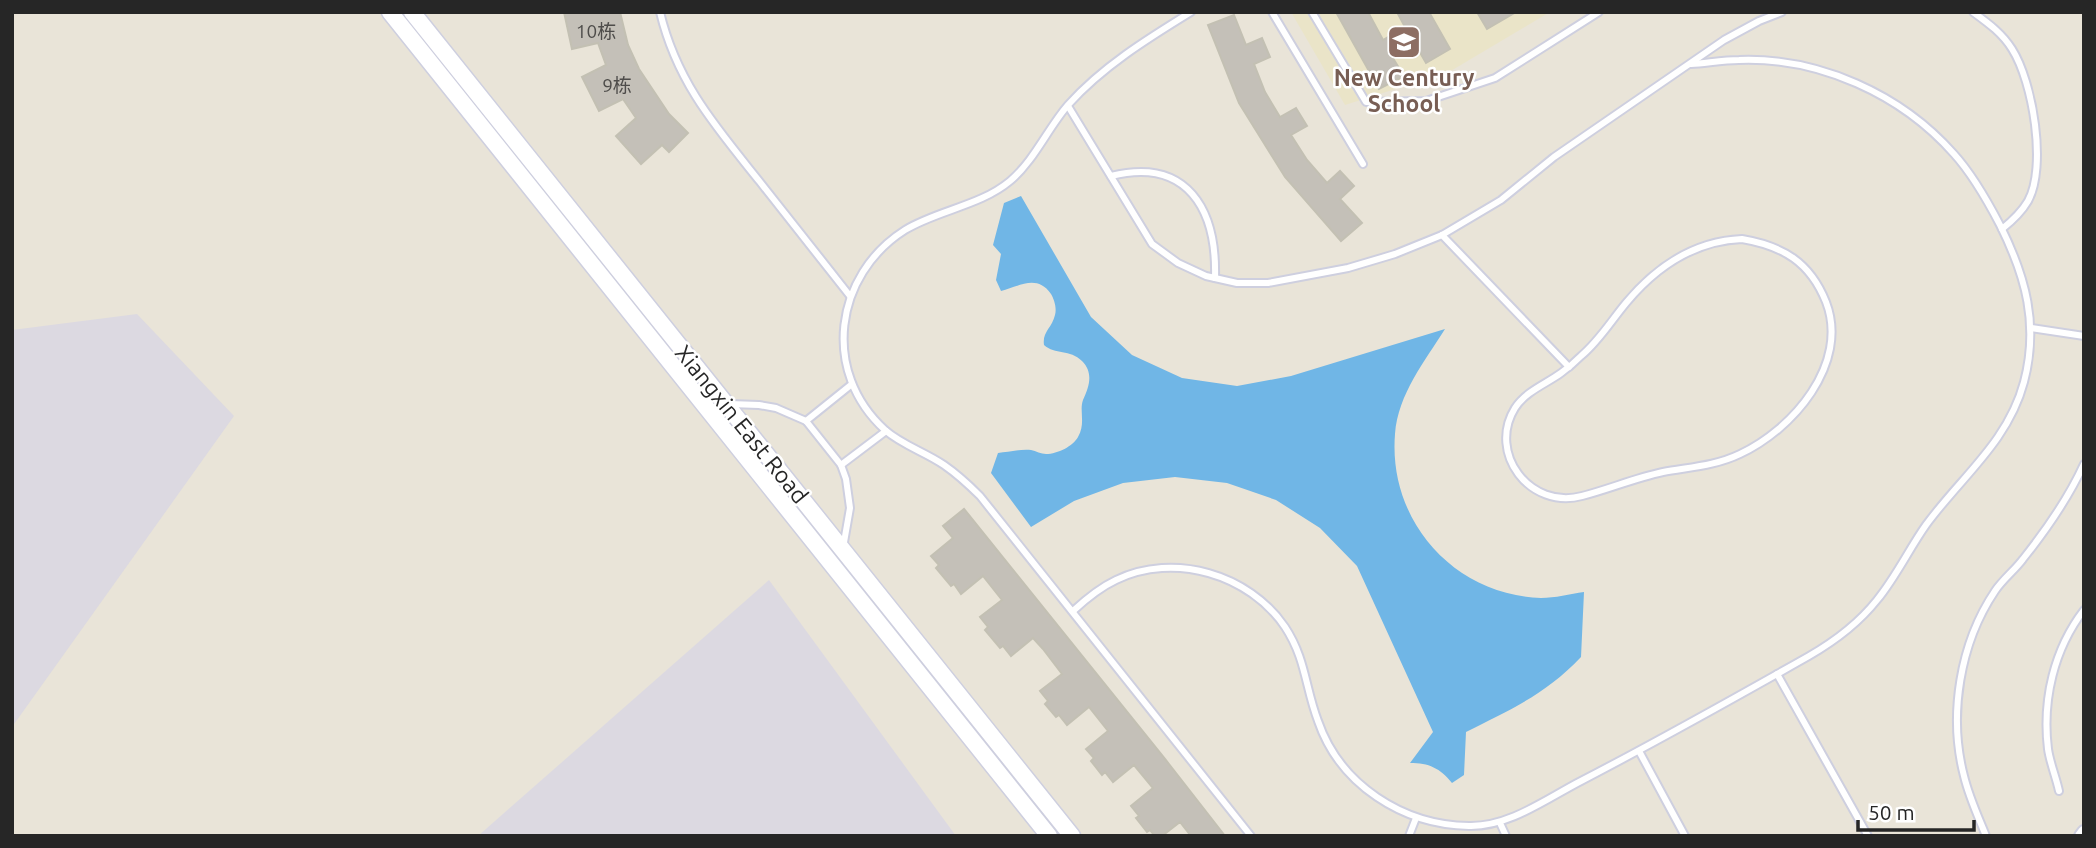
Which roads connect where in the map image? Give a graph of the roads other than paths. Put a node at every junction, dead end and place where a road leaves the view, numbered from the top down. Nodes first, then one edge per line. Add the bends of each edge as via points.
1 (390, 12) edge
2 (660, 12) edge
3 (1191, 12) edge
4 (1272, 12) edge
5 (1312, 12) edge
6 (1599, 12) edge
7 (1782, 12) edge
8 (1973, 12) edge
9 (418, 14) edge
10 (403, 29) junction
11 (1691, 64) junction
12 (1068, 106) junction
13 (1363, 164) dead end
14 (1111, 176) junction
15 (2002, 229) junction
16 (1441, 234) junction
17 (1215, 278) junction
18 (850, 296) junction
19 (2031, 328) junction
20 (2084, 336) edge
21 (1569, 367) junction
22 (852, 384) junction
23 (726, 404) junction
24 (806, 421) junction
25 (886, 431) junction
26 (2084, 464) edge
27 (841, 466) junction
28 (2076, 482) junction
29 (2084, 487) edge
30 (843, 550) junction
31 (2084, 610) edge
32 (1073, 611) junction
33 (1777, 674) junction
34 (1639, 751) junction
35 (2059, 791) dead end
36 (1416, 818) junction
37 (1500, 823) junction
38 (1049, 836) edge
39 (1072, 836) edge
40 (1251, 836) edge
41 (1409, 836) edge
42 (1506, 836) edge
43 (1685, 836) edge
44 (1868, 836) edge
45 (1986, 836) edge

1 - 10 street, Xiangxin East Road
2 - 18 lane via 679,69 699,105
3 - 12 lane via 1099,75
4 - 13 lane
5 - 6 lane via 1366,102 1426,101 1494,78
7 - 11 lane via 1724,40
8 - 15 lane via 2012,50 2028,85 2035,123 2035,181 2029,200
9 - 10 street
9 - 23 street, Xiangxin East Road
10 - 38 street, Xiangxin East Road
11 - 15 lane via 1739,60 1788,63 1835,74 1879,94 1919,121 1954,154 1984,193
11 - 16 lane via 1554,157 1501,200
12 - 14 lane
12 - 18 lane via 1011,180 992,194 907,229 863,269
14 - 17 lane via 1152,244 1178,263
14 - 17 lane via 1154,172 1191,192 1212,232
15 - 19 lane via 2023,276
16 - 17 lane via 1348,268 1268,283
16 - 21 lane
18 - 22 lane via 844,355
19 - 20 lane
19 - 33 lane via 2024,384 2001,435 1985,457 1935,512 1878,599 1858,621 1835,641
21 - 21 lane via 1530,392 1507,425 1511,465 1523,482 1559,499 1664,472 1707,467 1741,454 1771,435 1797,411 1818,382 1828,358 1828,306 1818,282 1785,252 1764,243 1720,240 1698,246 1660,270
22 - 24 lane
22 - 25 lane
23 - 24 lane via 776,408
23 - 30 street, Xiangxin East Road
24 - 27 lane
25 - 27 lane
25 - 32 lane via 944,465 980,496
26 - 28 lane
27 - 30 lane via 850,508
28 - 29 lane
28 - 45 lane via 2051,523 1996,589 1968,647 1957,710 1958,742 1963,774
30 - 39 street, Xiangxin East Road
31 - 35 lane via 2072,625 2055,665 2047,707 2048,750
32 - 36 lane via 1117,579 1169,567 1196,569 1247,589 1268,606 1297,647 1318,722 1346,770 1382,801
32 - 40 lane
33 - 34 lane
33 - 44 lane
34 - 37 lane
34 - 43 lane
36 - 37 lane via 1471,827
36 - 41 lane
37 - 42 lane

